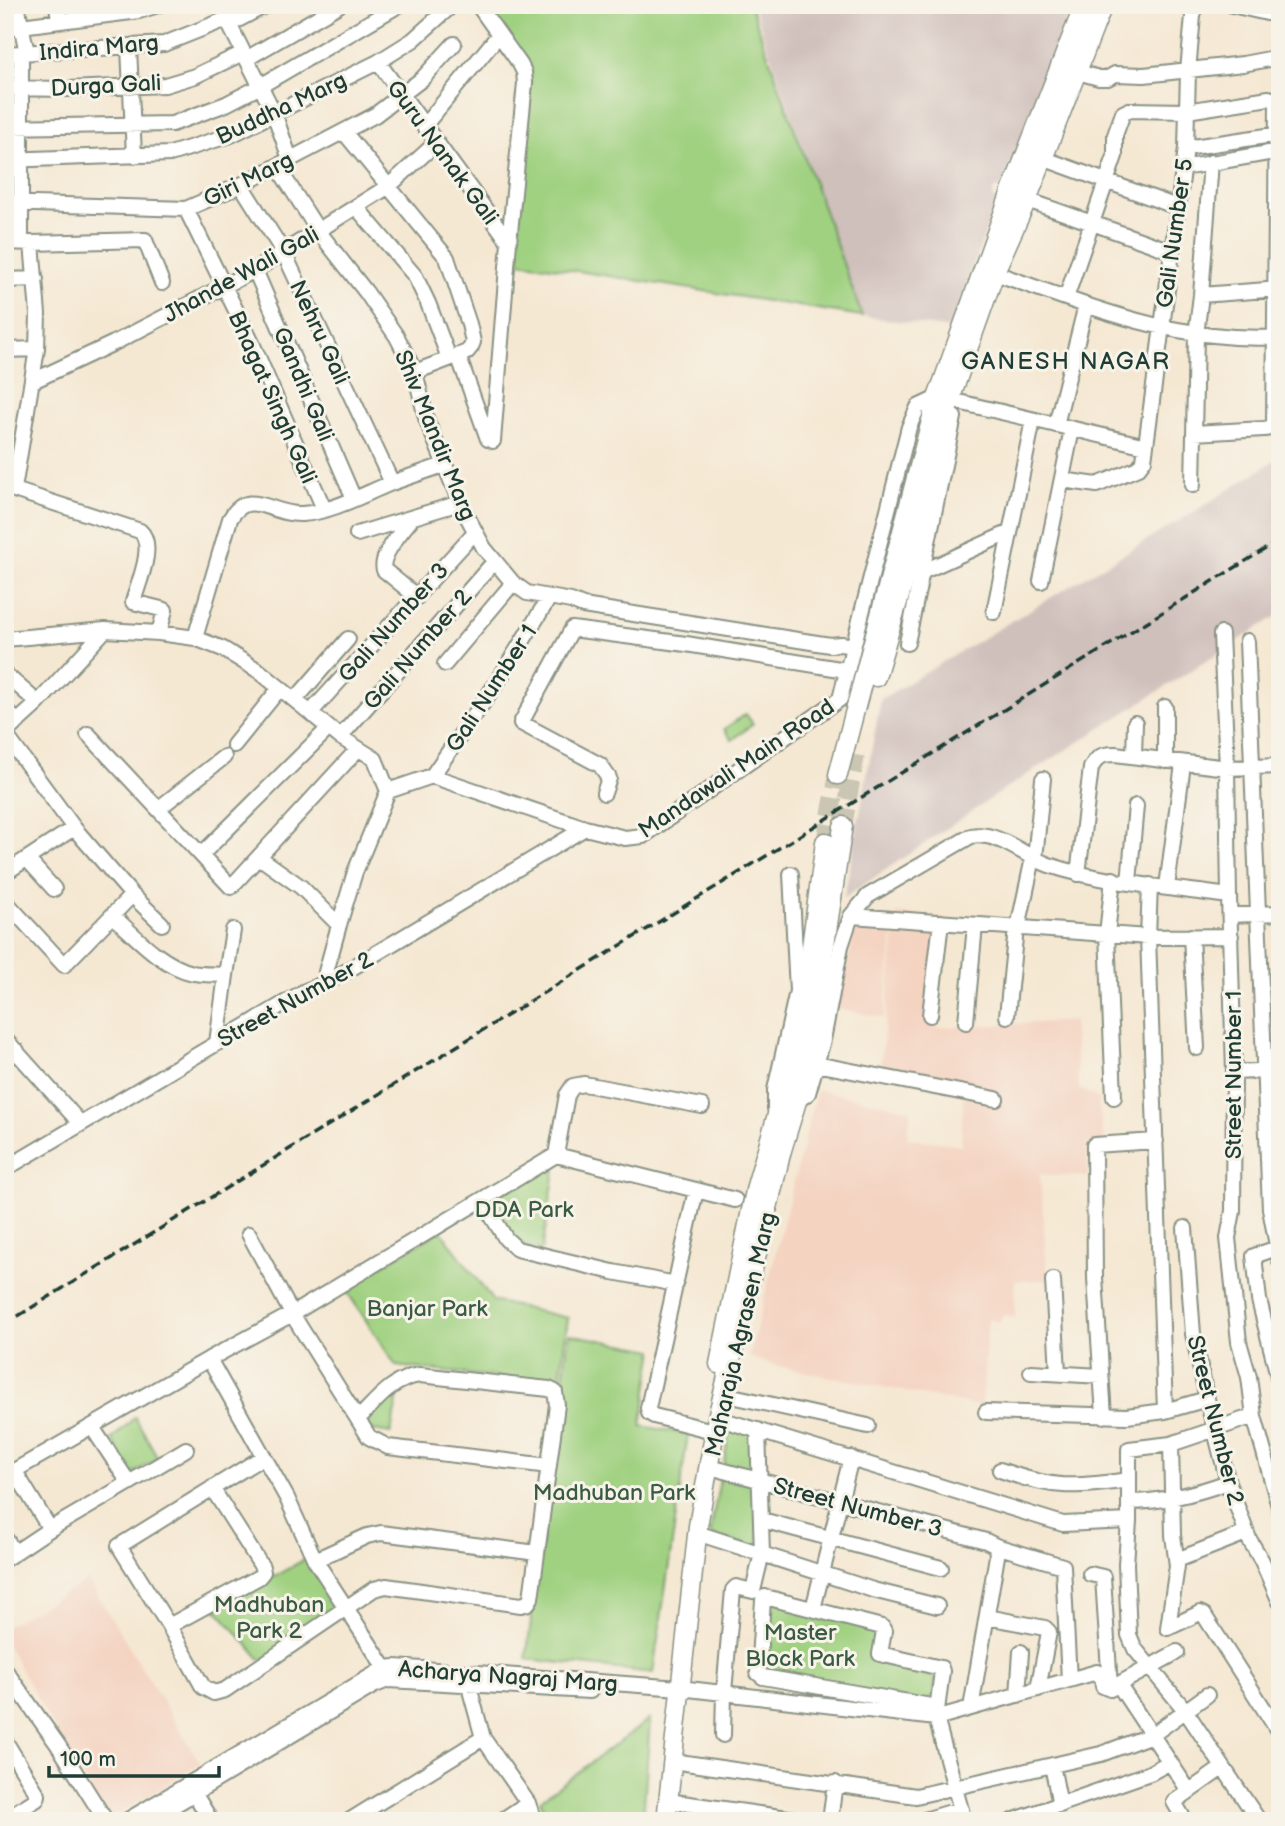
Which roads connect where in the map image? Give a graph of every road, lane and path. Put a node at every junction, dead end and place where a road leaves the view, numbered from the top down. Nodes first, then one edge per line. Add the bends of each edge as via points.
1 (17, 5) edge
2 (57, 5) edge
3 (158, 5) edge
4 (266, 5) edge
5 (339, 5) edge
6 (399, 5) edge
7 (452, 5) edge
8 (478, 5) edge
9 (1084, 5) edge
10 (1103, 5) edge
11 (1194, 5) edge
12 (1232, 5) edge
13 (139, 8) edge
14 (1280, 16) edge
15 (59, 20) junction
16 (229, 23) junction
17 (23, 26) junction
18 (5, 28) edge
19 (498, 36) junction
20 (454, 44) dead end
21 (129, 47) junction
22 (24, 53) junction
23 (5, 54) edge
24 (244, 56) junction
25 (1280, 57) edge
26 (378, 62) junction
27 (1188, 71) junction
28 (1079, 72) junction
29 (131, 87) junction
30 (260, 87) junction
31 (5, 88) edge
32 (21, 88) junction
33 (402, 95) junction
34 (1187, 111) junction
35 (274, 113) junction
36 (132, 124) junction
37 (424, 126) junction
38 (5, 127) edge
39 (21, 128) junction
40 (344, 132) junction
41 (1278, 134) edge
42 (435, 144) junction
43 (1186, 148) junction
44 (1278, 152) edge
45 (1035, 155) junction
46 (134, 156) junction
47 (5, 160) edge
48 (21, 161) junction
49 (1211, 162) junction
50 (283, 163) junction
51 (1184, 168) junction
52 (1105, 180) junction
53 (242, 185) junction
54 (389, 186) junction
55 (1027, 200) junction
56 (5, 203) edge
57 (21, 203) junction
58 (1177, 207) junction
59 (358, 208) junction
60 (186, 209) junction
61 (1092, 223) junction
62 (319, 232) junction
63 (509, 242) junction
64 (5, 243) edge
65 (26, 243) junction
66 (1171, 251) junction
67 (284, 253) junction
68 (254, 270) junction
69 (995, 273) junction
70 (36, 279) junction
71 (5, 280) edge
72 (162, 283) dead end
73 (223, 288) junction
74 (1278, 289) edge
75 (1201, 295) junction
76 (1066, 298) junction
77 (1086, 305) junction
78 (1161, 328) junction
79 (1196, 335) junction
80 (1278, 337) edge
81 (37, 349) junction
82 (5, 350) edge
83 (454, 357) junction
84 (415, 372) junction
85 (33, 381) junction
86 (948, 400) junction
87 (1033, 420) junction
88 (1056, 425) junction
89 (1072, 429) junction
90 (1194, 433) junction
91 (1145, 453) junction
92 (446, 464) junction
93 (1062, 480) junction
94 (391, 483) junction
95 (1193, 485) dead end
96 (10, 488) edge
97 (354, 499) junction
98 (460, 503) junction
99 (324, 509) junction
100 (413, 517) junction
101 (475, 532) junction
102 (1010, 532) junction
103 (357, 534) dead end
104 (494, 562) junction
105 (922, 572) junction
106 (1041, 581) dead end
107 (513, 583) junction
108 (417, 597) junction
109 (550, 598) junction
110 (994, 612) dead end
111 (691, 618) junction
112 (105, 630) junction
113 (159, 633) junction
114 (1220, 634) dead end
115 (195, 638) junction
116 (5, 639) edge
117 (348, 639) dead end
118 (1247, 641) dead end
119 (907, 643) dead end
120 (686, 645) junction
121 (847, 645) junction
122 (445, 664) dead end
123 (846, 670) junction
124 (5, 674) edge
125 (280, 688) junction
126 (295, 700) junction
127 (38, 703) junction
128 (1165, 707) dead end
129 (5, 710) edge
130 (311, 712) junction
131 (18, 722) junction
132 (1135, 723) dead end
133 (334, 732) junction
134 (5, 733) edge
135 (88, 734) dead end
136 (234, 745) dead end
137 (358, 749) junction
138 (856, 755) tunnel mouth
139 (1134, 756) junction
140 (224, 757) dead end
141 (1165, 761) junction
142 (1184, 764) junction
143 (1253, 765) junction
144 (1280, 766) edge
145 (1227, 768) junction
146 (838, 775) tunnel mouth
147 (432, 776) junction
148 (1043, 779) dead end
149 (388, 791) junction
150 (604, 793) dead end
151 (1136, 806) dead end
152 (158, 809) junction
153 (843, 826) tunnel mouth
154 (74, 828) junction
155 (585, 828) junction
156 (825, 842) tunnel mouth
157 (201, 855) junction
158 (259, 857) junction
159 (1034, 858) junction
160 (27, 859) junction
161 (5, 873) edge
162 (791, 874) dead end
163 (1079, 874) junction
164 (1113, 880) junction
165 (1129, 882) junction
166 (1150, 885) junction
167 (1167, 887) junction
168 (54, 889) dead end
169 (132, 895) junction
170 (1228, 896) junction
171 (5, 901) edge
172 (1280, 913) edge
173 (1258, 914) junction
174 (1230, 915) junction
175 (113, 916) junction
176 (851, 916) junction
177 (941, 922) junction
178 (162, 923) dead end
179 (339, 925) junction
180 (975, 925) junction
181 (1017, 928) junction
182 (233, 930) dead end
183 (1107, 934) junction
184 (1191, 936) junction
185 (1231, 936) junction
186 (1148, 937) junction
187 (226, 975) junction
188 (330, 981) junction
189 (930, 1015) dead end
190 (1007, 1016) dead end
191 (966, 1022) dead end
192 (5, 1039) edge
193 (217, 1043) junction
194 (1197, 1048) dead end
195 (11, 1055) edge
196 (816, 1064) junction
197 (1280, 1070) edge
198 (1265, 1071) junction
199 (1234, 1072) junction
200 (1114, 1097) dead end
201 (996, 1099) dead end
202 (797, 1101) junction
203 (702, 1105) dead end
204 (775, 1121) junction
205 (81, 1124) junction
206 (1156, 1141) junction
207 (776, 1147) junction
208 (556, 1155) junction
209 (5, 1169) edge
210 (696, 1190) junction
211 (482, 1200) junction
212 (735, 1200) dead end
213 (1185, 1228) dead end
214 (249, 1234) dead end
215 (1278, 1255) edge
216 (1053, 1280) dead end
217 (676, 1284) junction
218 (292, 1314) junction
219 (209, 1359) junction
220 (1031, 1372) dead end
221 (1058, 1373) junction
222 (1101, 1376) junction
223 (1280, 1384) edge
224 (723, 1394) junction
225 (1207, 1399) junction
226 (986, 1412) dead end
227 (1165, 1412) junction
228 (1104, 1416) junction
229 (1254, 1416) junction
230 (358, 1419) junction
231 (711, 1423) junction
232 (868, 1426) dead end
233 (92, 1427) junction
234 (758, 1430) junction
235 (1216, 1430) junction
236 (1171, 1444) junction
237 (186, 1449) dead end
238 (263, 1457) junction
239 (851, 1458) junction
240 (549, 1466) junction
241 (999, 1469) dead end
242 (10, 1473) edge
243 (703, 1478) junction
244 (1129, 1480) junction
245 (760, 1481) junction
246 (1228, 1482) junction
247 (129, 1483) junction
248 (212, 1488) junction
249 (1172, 1499) junction
250 (840, 1502) junction
251 (1129, 1502) junction
252 (1280, 1510) edge
253 (762, 1520) junction
254 (1129, 1521) junction
255 (50, 1529) junction
256 (697, 1533) junction
257 (1246, 1533) junction
258 (831, 1537) junction
259 (5, 1538) edge
260 (997, 1551) junction
261 (537, 1553) junction
262 (762, 1553) junction
263 (10, 1556) edge
264 (315, 1560) junction
265 (1177, 1560) junction
266 (941, 1568) dead end
267 (822, 1572) junction
268 (1090, 1574) dead end
269 (1280, 1602) edge
270 (937, 1606) dead end
271 (347, 1609) junction
272 (813, 1609) junction
273 (987, 1617) junction
274 (169, 1626) junction
275 (1021, 1652) dead end
276 (1177, 1652) dead end
277 (1149, 1668) junction
278 (5, 1670) edge
279 (386, 1674) junction
280 (1069, 1680) junction
281 (468, 1683) junction
282 (1114, 1686) junction
283 (1038, 1689) junction
284 (673, 1692) junction
285 (724, 1692) junction
286 (1018, 1695) junction
287 (1207, 1695) dead end
288 (971, 1708) junction
289 (1185, 1710) junction
290 (937, 1713) junction
291 (1280, 1734) edge
292 (723, 1735) dead end
293 (1152, 1735) junction
294 (483, 1738) junction
295 (5, 1741) edge
296 (672, 1761) junction
297 (1170, 1762) junction
298 (1052, 1765) junction
299 (1222, 1768) junction
300 (835, 1783) junction
301 (955, 1787) junction
302 (191, 1788) junction
303 (1189, 1791) junction
304 (668, 1801) junction
305 (528, 1804) junction
306 (1059, 1805) junction
307 (962, 1815) edge
308 (5, 1819) edge
309 (354, 1820) edge
310 (106, 1821) edge
311 (126, 1821) edge
312 (148, 1821) edge
313 (211, 1821) edge
314 (501, 1821) edge
315 (534, 1821) edge
316 (654, 1821) edge
317 (666, 1821) edge
318 (809, 1821) edge
319 (830, 1821) edge
320 (921, 1821) edge
321 (1012, 1821) edge
322 (1185, 1821) edge
323 (1259, 1821) edge

1 - 17 street
2 - 15 street
3 - 13 street
4 - 16 street, Indira Marg
5 - 24 street, Durga Gali
6 - 30 street
7 - 26 street, Buddha Marg
8 - 19 street
9 - 45 main road
10 - 28 main road
11 - 27 street, Gali Number 5
12 - 14 street
13 - 15 street
15 - 17 street
16 - 21 street, Indira Marg via 227,19 164,44
16 - 24 street, Shiv Mandir Marg
17 - 18 street
17 - 22 street
19 - 37 street
19 - 63 street via 520,64 525,83
20 - 33 street, Giri Marg
21 - 22 street, Indira Marg
21 - 29 street
22 - 23 street, Indira Marg
22 - 32 street
24 - 29 street, Durga Gali via 165,85
24 - 30 street, Shiv Mandir Marg
25 - 27 street
26 - 33 street, Guru Nanak Gali
26 - 35 street, Buddha Marg
27 - 28 street via 1108,78
27 - 34 street, Gali Number 5
28 - 45 main road
29 - 32 street, Durga Gali
29 - 36 street
30 - 35 street, Shiv Mandir Marg
30 - 36 street via 172,124
31 - 32 street, Durga Gali
32 - 39 street
33 - 37 street, Guru Nanak Gali
33 - 40 street, Giri Marg
34 - 41 street via 1274,98 1279,105
34 - 43 street, Gali Number 5
34 - 52 street via 1123,113
35 - 46 street, Buddha Marg via 231,135 181,151
35 - 50 street, Shiv Mandir Marg
36 - 39 street
36 - 46 street
37 - 42 street, Guru Nanak Gali
38 - 39 street
39 - 48 street
40 - 50 street, Giri Marg
40 - 54 street
41 - 43 street
41 - 44 street
42 - 54 street, Jhande Wali Gali
42 - 63 street, Guru Nanak Gali
43 - 51 street, Gali Number 5
44 - 49 street
44 - 74 street
45 - 52 street
45 - 55 main road
45 - 86 main road
46 - 48 street, Buddha Marg
47 - 48 street, Buddha Marg
48 - 57 street
49 - 51 street
49 - 75 street
50 - 53 street, Giri Marg
50 - 62 street, Shiv Mandir Marg
51 - 58 street, Gali Number 5
52 - 58 street
52 - 61 street
53 - 60 street, Giri Marg
53 - 67 street, Nehru Gali
54 - 59 street, Jhande Wali Gali
54 - 83 street via 435,240 455,276 472,342 467,352
55 - 61 street
55 - 69 main road
56 - 57 street, Giri Marg
57 - 60 street, Giri Marg
57 - 65 street
58 - 66 street, Gali Number 5
59 - 62 street, Jhande Wali Gali
59 - 83 street via 415,276
60 - 73 street, Bhagat Singh Gali
61 - 66 street
61 - 76 street
62 - 67 street, Jhande Wali Gali
62 - 84 street, Shiv Mandir Marg via 397,337
63 - 83 street via 490,440
64 - 65 street
65 - 70 street
65 - 72 street via 145,240
66 - 78 street, Gali Number 5
67 - 68 street, Jhande Wali Gali
67 - 94 street, Nehru Gali
68 - 73 street, Jhande Wali Gali
68 - 97 street, Gandhi Gali
69 - 76 street
69 - 86 main road
70 - 71 street
70 - 81 street
73 - 85 street, Jhande Wali Gali
73 - 99 street, Bhagat Singh Gali
74 - 75 street
74 - 80 street
75 - 79 street
76 - 77 street
77 - 78 street
77 - 88 street
78 - 79 street
78 - 91 street, Gali Number 5
79 - 80 street
79 - 90 street
80 - 90 street via 1274,424 1264,429
81 - 82 street
81 - 85 street
83 - 84 street
84 - 92 street, Shiv Mandir Marg via 426,418
85 - 96 street
86 - 87 street
86 - 105 street
86 - 121 street, Mandawali Main Road via 918,407 909,427
86 - 138 main road via 915,544
86 - 146 main road
87 - 88 street
87 - 102 street
88 - 89 street
89 - 91 street
89 - 93 street
90 - 95 street
91 - 93 street via 1138,468 1097,485
92 - 94 street
92 - 98 street, Shiv Mandir Marg
93 - 106 street
94 - 97 street
96 - 113 street via 140,531 148,545 133,603 165,610
97 - 99 street
98 - 100 street
98 - 101 street, Shiv Mandir Marg
99 - 115 street via 282,513 255,503 236,509
100 - 103 street
100 - 108 street via 382,565
101 - 104 street, Shiv Mandir Marg
101 - 108 street, Gali Number 3
102 - 105 street
102 - 110 street
104 - 107 street, Shiv Mandir Marg
104 - 133 street, Gali Number 2
105 - 119 street
107 - 109 street, Shiv Mandir Marg via 527,593
107 - 122 street
108 - 130 street, Gali Number 3
109 - 111 street, Shiv Mandir Marg via 571,601 584,597
109 - 147 street, Gali Number 1
111 - 120 street
111 - 121 street, Shiv Mandir Marg via 832,638
112 - 113 street
112 - 116 street
112 - 127 street
113 - 115 street
114 - 145 street, Street Number 1
115 - 125 street via 223,649
117 - 126 street
118 - 143 street
120 - 123 street
120 - 150 street via 572,629 521,723 600,765 609,779
121 - 123 street, Mandawali Main Road
123 - 155 street, Mandawali Main Road via 840,699 643,836 625,838
124 - 127 street
125 - 126 street
125 - 136 street
126 - 130 street
127 - 131 street
128 - 141 street
129 - 131 street
130 - 133 street
131 - 134 street
132 - 139 street
133 - 137 street
133 - 157 street, Gali Number 2
134 - 154 street
135 - 152 street
137 - 149 street via 375,759
137 - 158 street
139 - 141 street
139 - 163 street via 1104,754 1091,768
140 - 152 street
141 - 142 street
142 - 145 street
142 - 167 street
143 - 144 street
143 - 145 street
143 - 173 street
145 - 170 street, Street Number 1
147 - 149 street
147 - 155 street, Mandawali Main Road
148 - 159 street
149 - 179 street
151 - 165 street
152 - 157 street
153 - 202 main road, Maharaja Agrasen Marg
154 - 160 street
154 - 169 street
155 - 188 street, Street Number 2
156 - 204 main road, Maharaja Agrasen Marg via 803,1008
157 - 158 street via 231,887
158 - 179 street via 302,887
159 - 163 street
159 - 176 street via 995,838 971,836 868,897
159 - 181 street
160 - 161 street
160 - 168 street
162 - 204 street via 797,991 775,1090
163 - 164 street
164 - 165 street
164 - 183 street
165 - 166 street
166 - 167 street
166 - 186 street
167 - 170 street
169 - 175 street
169 - 178 street
170 - 174 street, Street Number 1
171 - 175 street via 64,965
172 - 173 street
173 - 174 street
173 - 198 street
174 - 185 street, Street Number 1
175 - 187 street via 175,967
176 - 177 street
176 - 196 street
177 - 180 street
177 - 189 street
179 - 188 street via 326,972
180 - 181 street
180 - 191 street
181 - 183 street
181 - 190 street
182 - 187 street
183 - 186 street
183 - 200 street
184 - 185 street
184 - 186 street
184 - 194 street
185 - 199 street, Street Number 1
186 - 206 street
187 - 193 street
188 - 193 street, Street Number 2 via 304,991
192 - 195 street
193 - 205 street, Street Number 2
195 - 205 street
196 - 201 street
196 - 202 street via 808,1093
197 - 198 street
198 - 199 street
198 - 215 street via 1270,1209
199 - 229 street, Street Number 1 via 1233,1211 1228,1238 1239,1342
202 - 207 main road, Maharaja Agrasen Marg
203 - 208 street via 584,1084 573,1086 567,1095
204 - 207 main road, Maharaja Agrasen Marg
205 - 209 street, Street Number 2
206 - 222 street via 1094,1145
206 - 227 street
207 - 224 main road, Maharaja Agrasen Marg
207 - 231 main road, Maharaja Agrasen Marg via 756,1186
208 - 210 street
208 - 211 street
210 - 212 street
210 - 217 street
211 - 217 street via 517,1249
211 - 218 street
213 - 225 street, Street Number 2 via 1192,1334
214 - 218 street
215 - 223 street via 1254,1256 1259,1300
216 - 221 street
217 - 231 street via 649,1413
218 - 219 street
218 - 230 street
219 - 233 street
219 - 238 street
220 - 221 street
221 - 222 street
222 - 228 street
224 - 231 main road, Maharaja Agrasen Marg
224 - 232 street
225 - 227 street
225 - 235 street, Street Number 2
226 - 228 street
227 - 228 street
229 - 235 street
229 - 252 street, Street Number 1
230 - 240 street via 369,1437 388,1447
230 - 240 street via 407,1376 549,1389 558,1397
231 - 234 street
231 - 243 main road, Maharaja Agrasen Marg
233 - 242 street
233 - 247 street
234 - 239 street
234 - 245 street
235 - 236 street
235 - 246 street, Street Number 2
236 - 244 street via 1129,1449
236 - 249 street
237 - 247 street
238 - 248 street
238 - 264 street
239 - 250 street
239 - 254 street via 1063,1524
240 - 261 street
241 - 244 street via 1060,1486
242 - 255 street
243 - 245 street, Street Number 3 via 734,1473
243 - 256 main road, Maharaja Agrasen Marg
243 - 284 main road, Maharaja Agrasen Marg via 686,1521
244 - 251 street
245 - 250 street, Street Number 3
245 - 253 street
246 - 249 street
246 - 257 street, Street Number 2
247 - 255 street
248 - 274 street via 119,1546
248 - 274 street via 263,1572
249 - 251 street
249 - 265 street
250 - 258 street
250 - 260 street, Street Number 3 via 986,1541
251 - 254 street
253 - 258 street
253 - 262 street
254 - 277 street via 1129,1635
255 - 263 street
256 - 262 street
256 - 284 main road, Maharaja Agrasen Marg
257 - 265 street
257 - 269 street, Street Number 2
258 - 266 street
258 - 267 street
259 - 263 street
260 - 273 street
260 - 280 street, Street Number 3 via 1063,1566
261 - 264 street via 381,1533
261 - 271 street via 528,1603 386,1586
262 - 267 street
262 - 285 street via 753,1591 733,1590
264 - 271 street
265 - 291 street via 1168,1628 1204,1615
267 - 270 street
267 - 272 street
268 - 282 street via 1103,1577
271 - 274 street via 214,1693 203,1688
271 - 279 street
272 - 290 street via 882,1627 881,1655 942,1668
272 - 290 street via 765,1597 760,1675
273 - 283 street via 1049,1632
273 - 288 street
275 - 286 street
276 - 277 street
277 - 282 street
277 - 289 street
278 - 310 street
279 - 281 street, Acharya Nagraj Marg
279 - 284 street, Acharya Nagraj Marg via 395,1667
279 - 302 street, Acharya Nagraj Marg via 373,1686
280 - 282 street via 1097,1672 1104,1686
280 - 283 street
281 - 284 street, Acharya Nagraj Marg
281 - 294 street
282 - 293 street
283 - 286 street
284 - 285 street
284 - 296 main road, Maharaja Agrasen Marg
284 - 316 main road, Maharaja Agrasen Marg
285 - 290 street
285 - 292 street
286 - 288 street
287 - 289 street
288 - 290 street
289 - 293 street
289 - 299 street
290 - 301 street
293 - 297 street
293 - 298 street via 1101,1754
294 - 305 street
294 - 309 street
295 - 308 street via 38,1795
296 - 300 street
296 - 304 main road, Maharaja Agrasen Marg
297 - 303 street
297 - 306 street
298 - 301 street
298 - 306 street
299 - 303 street
299 - 323 street
300 - 301 street via 916,1796
300 - 319 street
301 - 307 street
302 - 311 street, Acharya Nagraj Marg
302 - 312 street, Acharya Nagraj Marg
302 - 313 street
303 - 322 street via 1174,1802
304 - 317 main road, Maharaja Agrasen Marg
304 - 318 street
305 - 314 street
305 - 315 street
306 - 321 street
307 - 320 street

